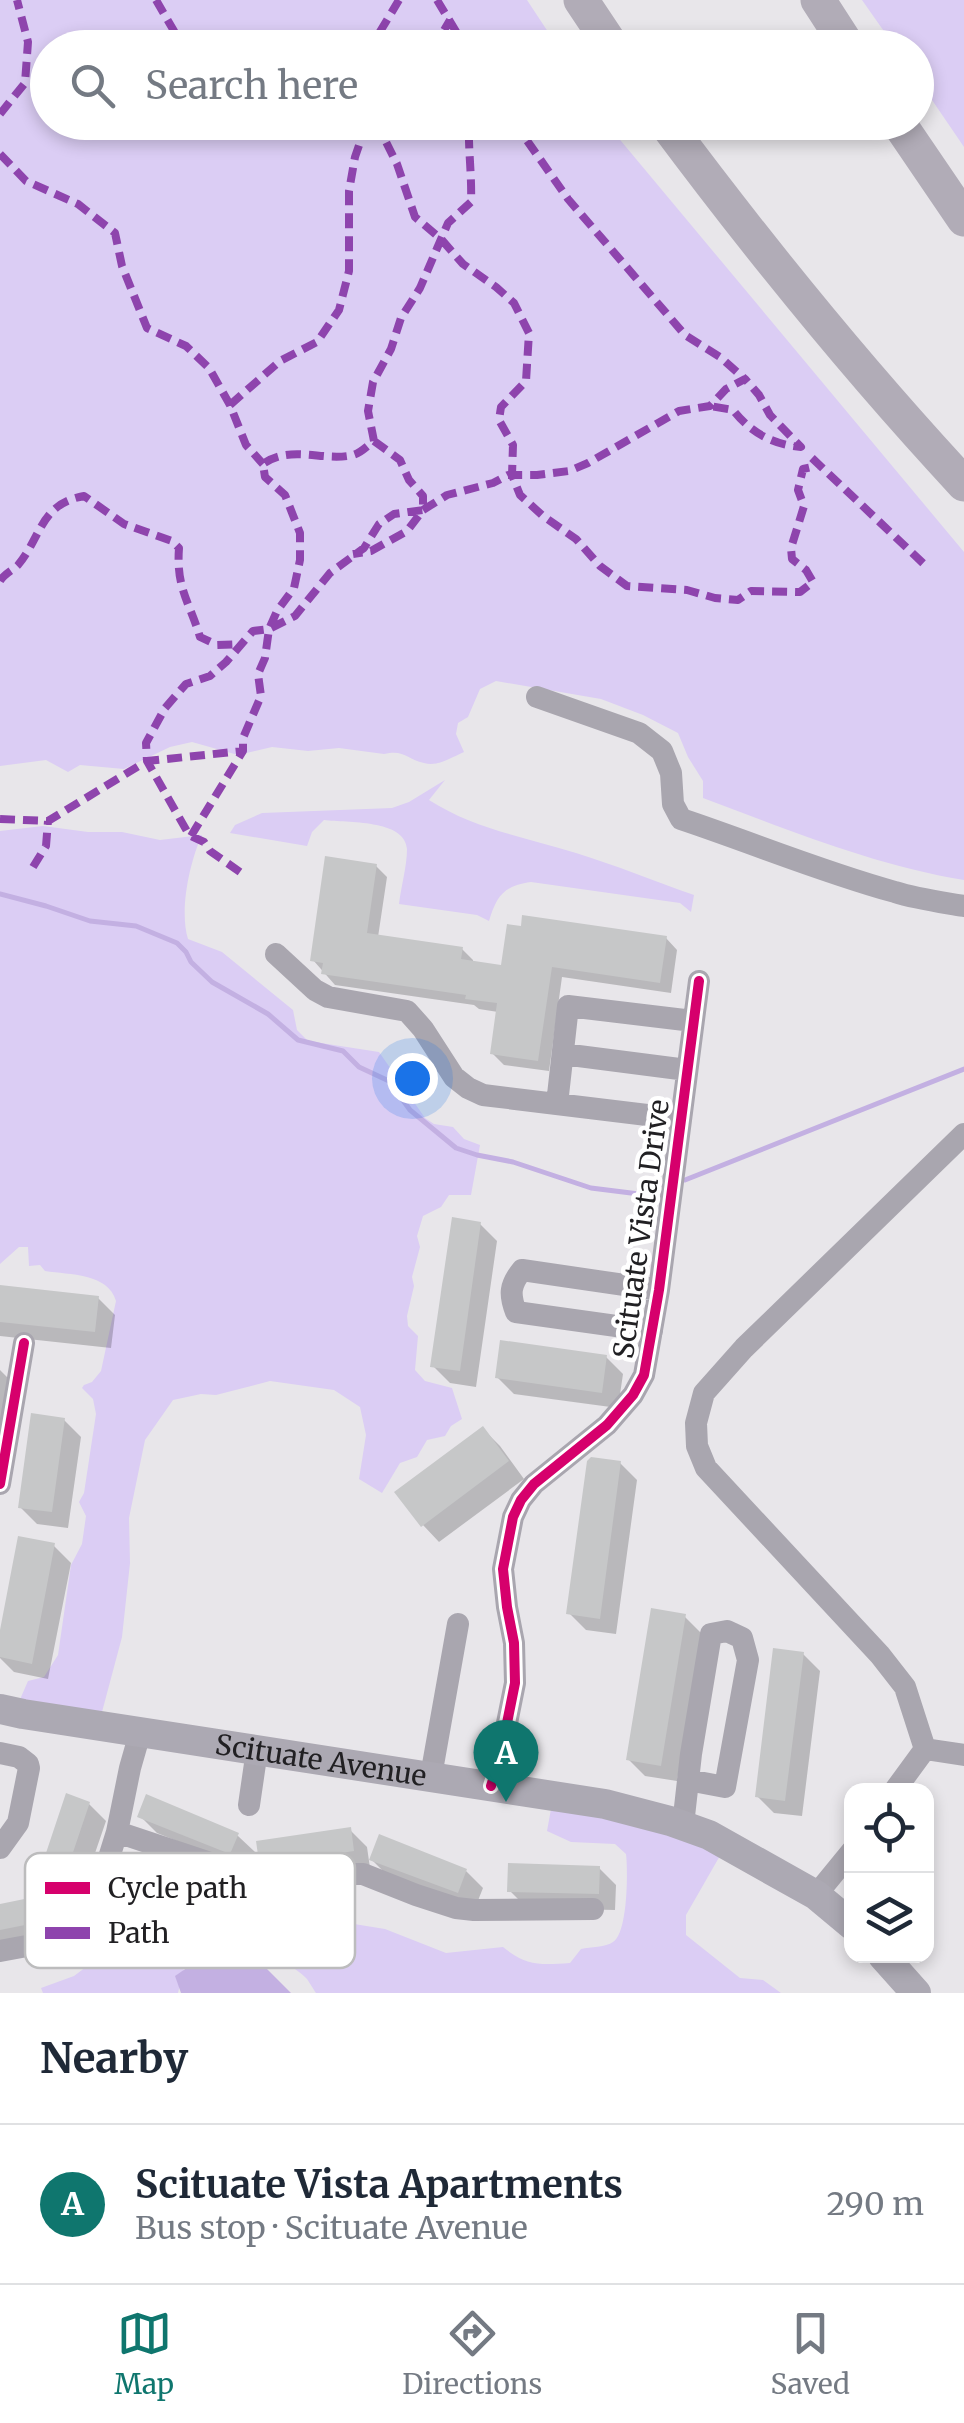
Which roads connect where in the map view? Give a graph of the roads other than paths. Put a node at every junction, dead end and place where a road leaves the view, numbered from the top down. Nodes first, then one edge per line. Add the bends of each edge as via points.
1 (581, 0) edge
2 (818, 0) edge
3 (601, 30) edge
4 (837, 30) edge
5 (680, 140) edge
6 (910, 140) edge
7 (964, 218) edge
8 (964, 484) edge
9 (537, 697) dead end
10 (964, 906) edge
11 (276, 954) dead end
12 (698, 981) dead end
13 (693, 1021) junction
14 (563, 1054) junction
15 (687, 1070) junction
16 (557, 1104) junction
17 (680, 1119) junction
18 (964, 1134) edge
19 (659, 1290) junction
20 (652, 1331) junction
21 (24, 1343) dead end
22 (0, 1484) edge
23 (458, 1624) dead end
24 (2, 1709) edge
25 (140, 1733) junction
26 (925, 1749) junction
27 (0, 1750) edge
28 (257, 1750) junction
29 (964, 1755) edge
30 (431, 1776) junction
31 (688, 1780) junction
32 (900, 1783) edge
33 (491, 1786) junction
34 (249, 1805) dead end
35 (683, 1826) junction
36 (117, 1832) junction
37 (0, 1848) edge
38 (110, 1853) edge
39 (179, 1853) edge
40 (844, 1862) edge
41 (355, 1873) edge
42 (816, 1895) junction
43 (593, 1909) dead end
44 (844, 1918) edge
45 (25, 1946) edge
46 (0, 1951) edge
47 (890, 1963) edge
48 (916, 1993) edge

1 - 3 highway
2 - 4 highway
5 - 8 highway via 802,300
6 - 7 highway
9 - 10 street via 639,733 662,751 681,820 900,894
11 - 16 street via 328,997 407,1011 468,1088
12 - 13 street, Scituate Vista Drive
13 - 14 street via 568,1006
13 - 15 street, Scituate Vista Drive
14 - 15 street
14 - 16 street
15 - 17 street, Scituate Vista Drive
16 - 17 street
17 - 19 street, Scituate Vista Drive
18 - 26 street via 744,1348 704,1393 696,1423 706,1468 906,1688
19 - 20 street, Scituate Vista Drive
19 - 20 street via 522,1270 512,1283 516,1312
20 - 33 street, Scituate Vista Drive via 634,1395 534,1484 513,1518 503,1569 515,1683
21 - 22 street
23 - 30 street
24 - 25 main road, Scituate Avenue
24 - 27 street
25 - 28 main road, Scituate Avenue
25 - 36 street
26 - 29 street
26 - 32 street
27 - 37 street via 20,1756 28,1768 18,1823
28 - 30 main road, Scituate Avenue
28 - 34 street
30 - 33 main road, Scituate Avenue
31 - 31 street via 712,1634 727,1631 742,1638 748,1660 725,1787
31 - 35 street
33 - 35 main road, Scituate Avenue via 605,1804
35 - 42 main road, Scituate Avenue
36 - 38 street
36 - 39 street
40 - 42 street
41 - 43 street via 456,1908
42 - 44 main road, Scituate Avenue
45 - 46 street
47 - 48 main road

